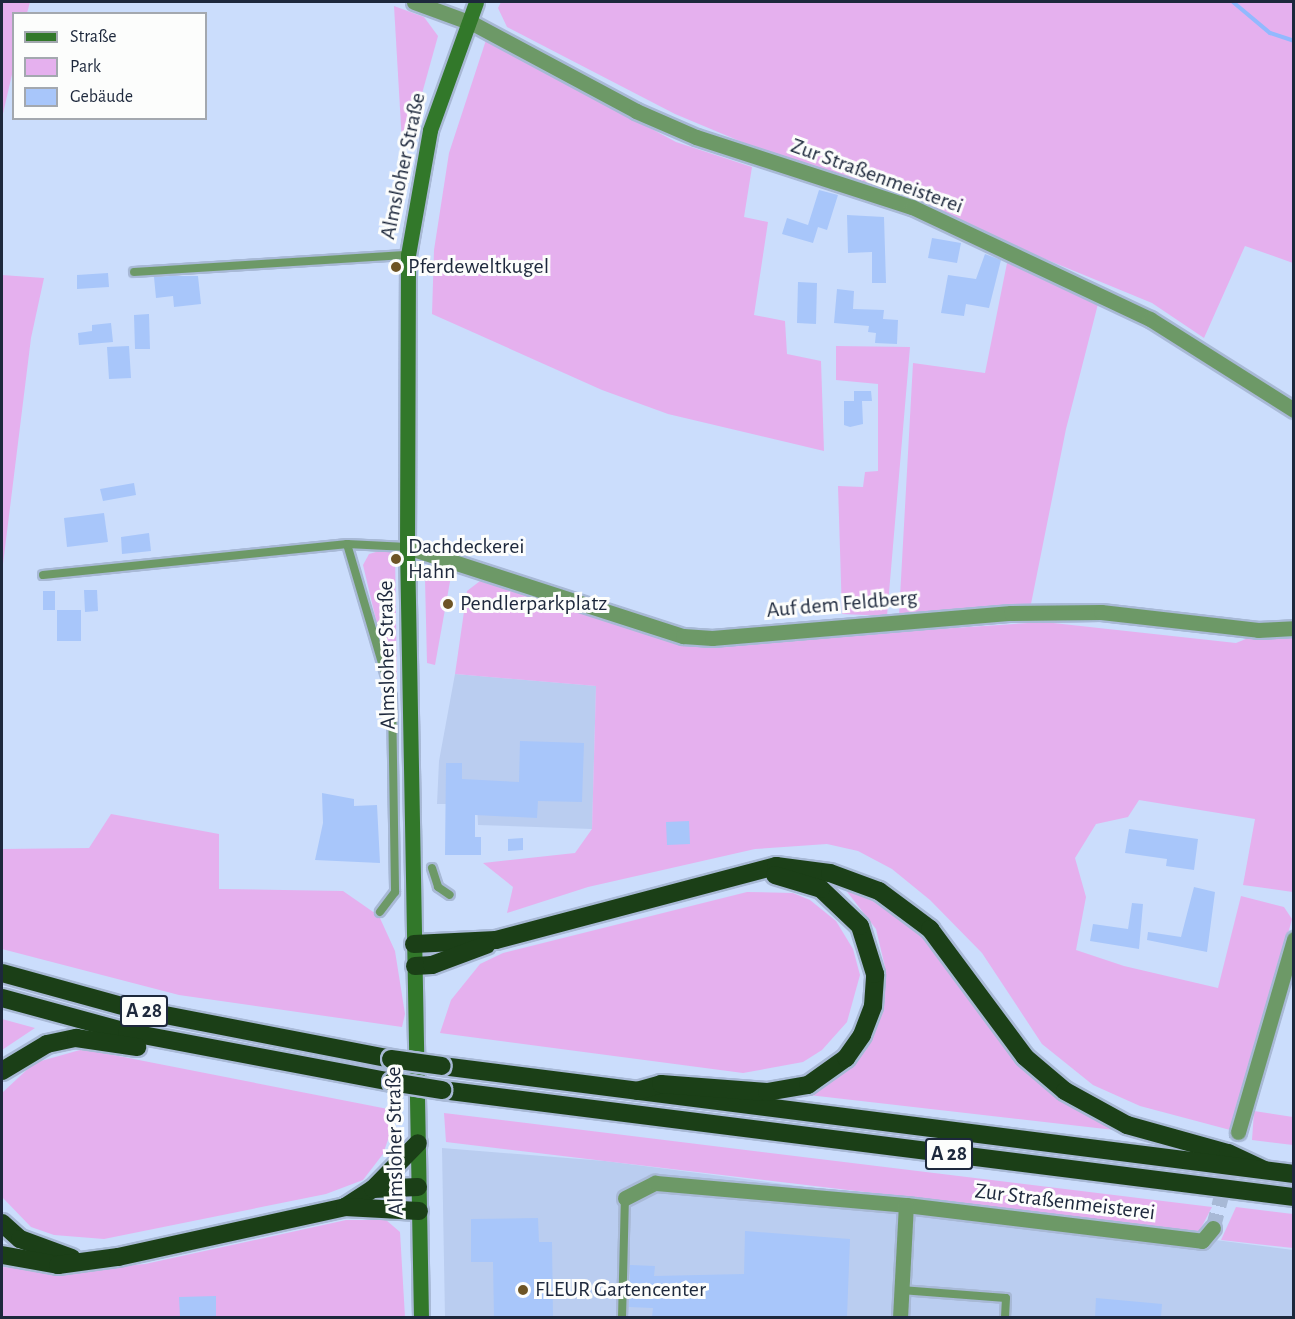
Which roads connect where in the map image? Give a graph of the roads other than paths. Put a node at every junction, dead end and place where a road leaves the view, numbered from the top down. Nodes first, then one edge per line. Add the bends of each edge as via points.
1 (414, 2) edge
2 (476, 2) edge
3 (467, 21) junction
4 (408, 255) junction
5 (134, 272) dead end
6 (1293, 410) edge
7 (347, 544) junction
8 (407, 547) junction
9 (43, 574) dead end
10 (1293, 628) edge
11 (432, 868) dead end
12 (743, 872) junction
13 (450, 895) dead end
14 (380, 912) dead end
15 (1293, 939) edge
16 (496, 940) junction
17 (414, 944) junction
18 (415, 966) junction
19 (2, 973) edge
20 (2, 998) edge
21 (204, 1049) junction
22 (2, 1071) edge
23 (632, 1093) junction
24 (1238, 1132) tunnel mouth
25 (418, 1143) junction
26 (1264, 1170) junction
27 (1293, 1174) edge
28 (418, 1187) junction
29 (373, 1189) junction
30 (1293, 1197) edge
31 (625, 1198) joint
32 (906, 1205) junction
33 (345, 1207) junction
34 (419, 1210) junction
35 (2, 1224) edge
36 (1213, 1228) dead end
37 (2, 1255) edge
38 (82, 1261) junction
39 (901, 1290) junction
40 (421, 1317) edge
41 (622, 1317) edge
42 (900, 1317) edge
43 (1005, 1317) edge

1 - 3 street, Zur Straßenmeisterei
2 - 3 street, Almsloher Straße
3 - 4 street, Almsloher Straße via 430,130
3 - 6 street, Zur Straßenmeisterei via 656,120 912,207 1043,268 1150,319
4 - 5 lane
4 - 8 street, Almsloher Straße
7 - 8 lane
7 - 9 lane
7 - 14 lane via 392,697 395,892
8 - 10 street, Auf dem Feldberg via 683,636 712,638 1011,613 1101,612 1258,630
8 - 17 street, Almsloher Straße
11 - 13 lane via 438,887
12 - 16 highway
12 - 23 highway via 806,882 844,906 860,926 875,974 873,1006 862,1035 846,1058 808,1085 767,1092 661,1084
12 - 26 highway via 801,867 879,891 930,929 1025,1057 1065,1091 1127,1125 1228,1153
15 - 24 street
16 - 17 highway
16 - 18 highway via 432,965
17 - 18 street, Almsloher Straße
18 - 25 street, Almsloher Straße
19 - 23 highway, A 28, bridge via 140,1010 391,1059
20 - 21 highway, A 28
21 - 22 highway via 175,1055 76,1038 47,1044
21 - 30 highway, A 28, bridge via 442,1090
23 - 26 highway, A 28
25 - 28 street, Almsloher Straße
25 - 29 highway
26 - 27 highway, A 28
28 - 29 highway
28 - 34 street, Almsloher Straße
29 - 33 highway
31 - 32 street, Zur Straßenmeisterei via 655,1183
31 - 41 lane
32 - 36 street, Zur Straßenmeisterei via 1202,1241
32 - 39 street
33 - 34 highway
33 - 38 highway
34 - 40 street, Almsloher Straße
35 - 38 highway via 35,1246
37 - 38 highway via 36,1264
39 - 42 street
39 - 43 lane via 1006,1298

